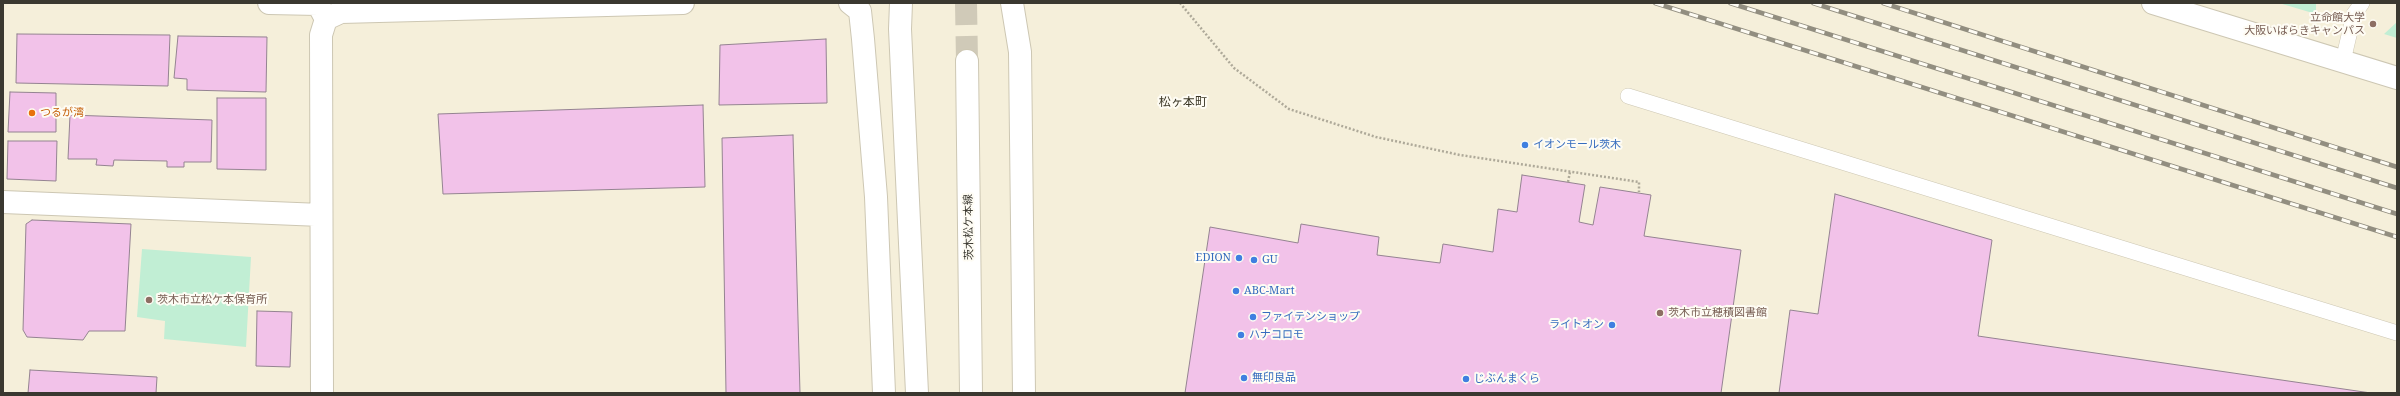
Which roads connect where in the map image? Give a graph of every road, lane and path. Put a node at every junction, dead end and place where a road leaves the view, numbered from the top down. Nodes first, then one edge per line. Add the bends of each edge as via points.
1 (270, 3) edge
2 (683, 3) edge
3 (850, 3) edge
4 (901, 3) edge
5 (1012, 3) edge
6 (1180, 3) edge
7 (2153, 3) edge
8 (2362, 3) edge
9 (326, 19) junction
10 (967, 61) tunnel mouth
11 (2343, 61) junction
12 (2397, 78) edge
13 (1628, 96) dead end
14 (1570, 172) junction
15 (1568, 182) dead end
16 (1639, 192) dead end
17 (3, 202) edge
18 (320, 215) junction
19 (2397, 333) edge
20 (322, 393) edge
21 (884, 393) edge
22 (917, 393) edge
23 (971, 393) edge
24 (1024, 393) edge

1 - 9 street via 318,4
2 - 9 street via 341,12
3 - 21 street via 860,11 864,47 876,196
4 - 22 street via 900,29
5 - 24 street via 1020,52
6 - 14 path via 1234,68 1289,109 1376,137 1460,155
7 - 11 street
8 - 11 lane via 2354,14
9 - 18 street via 321,35
10 - 23 street, 茨木松ケ本線
11 - 12 street
13 - 19 lane
14 - 15 path
14 - 16 path via 1639,182
17 - 18 street
18 - 20 street

